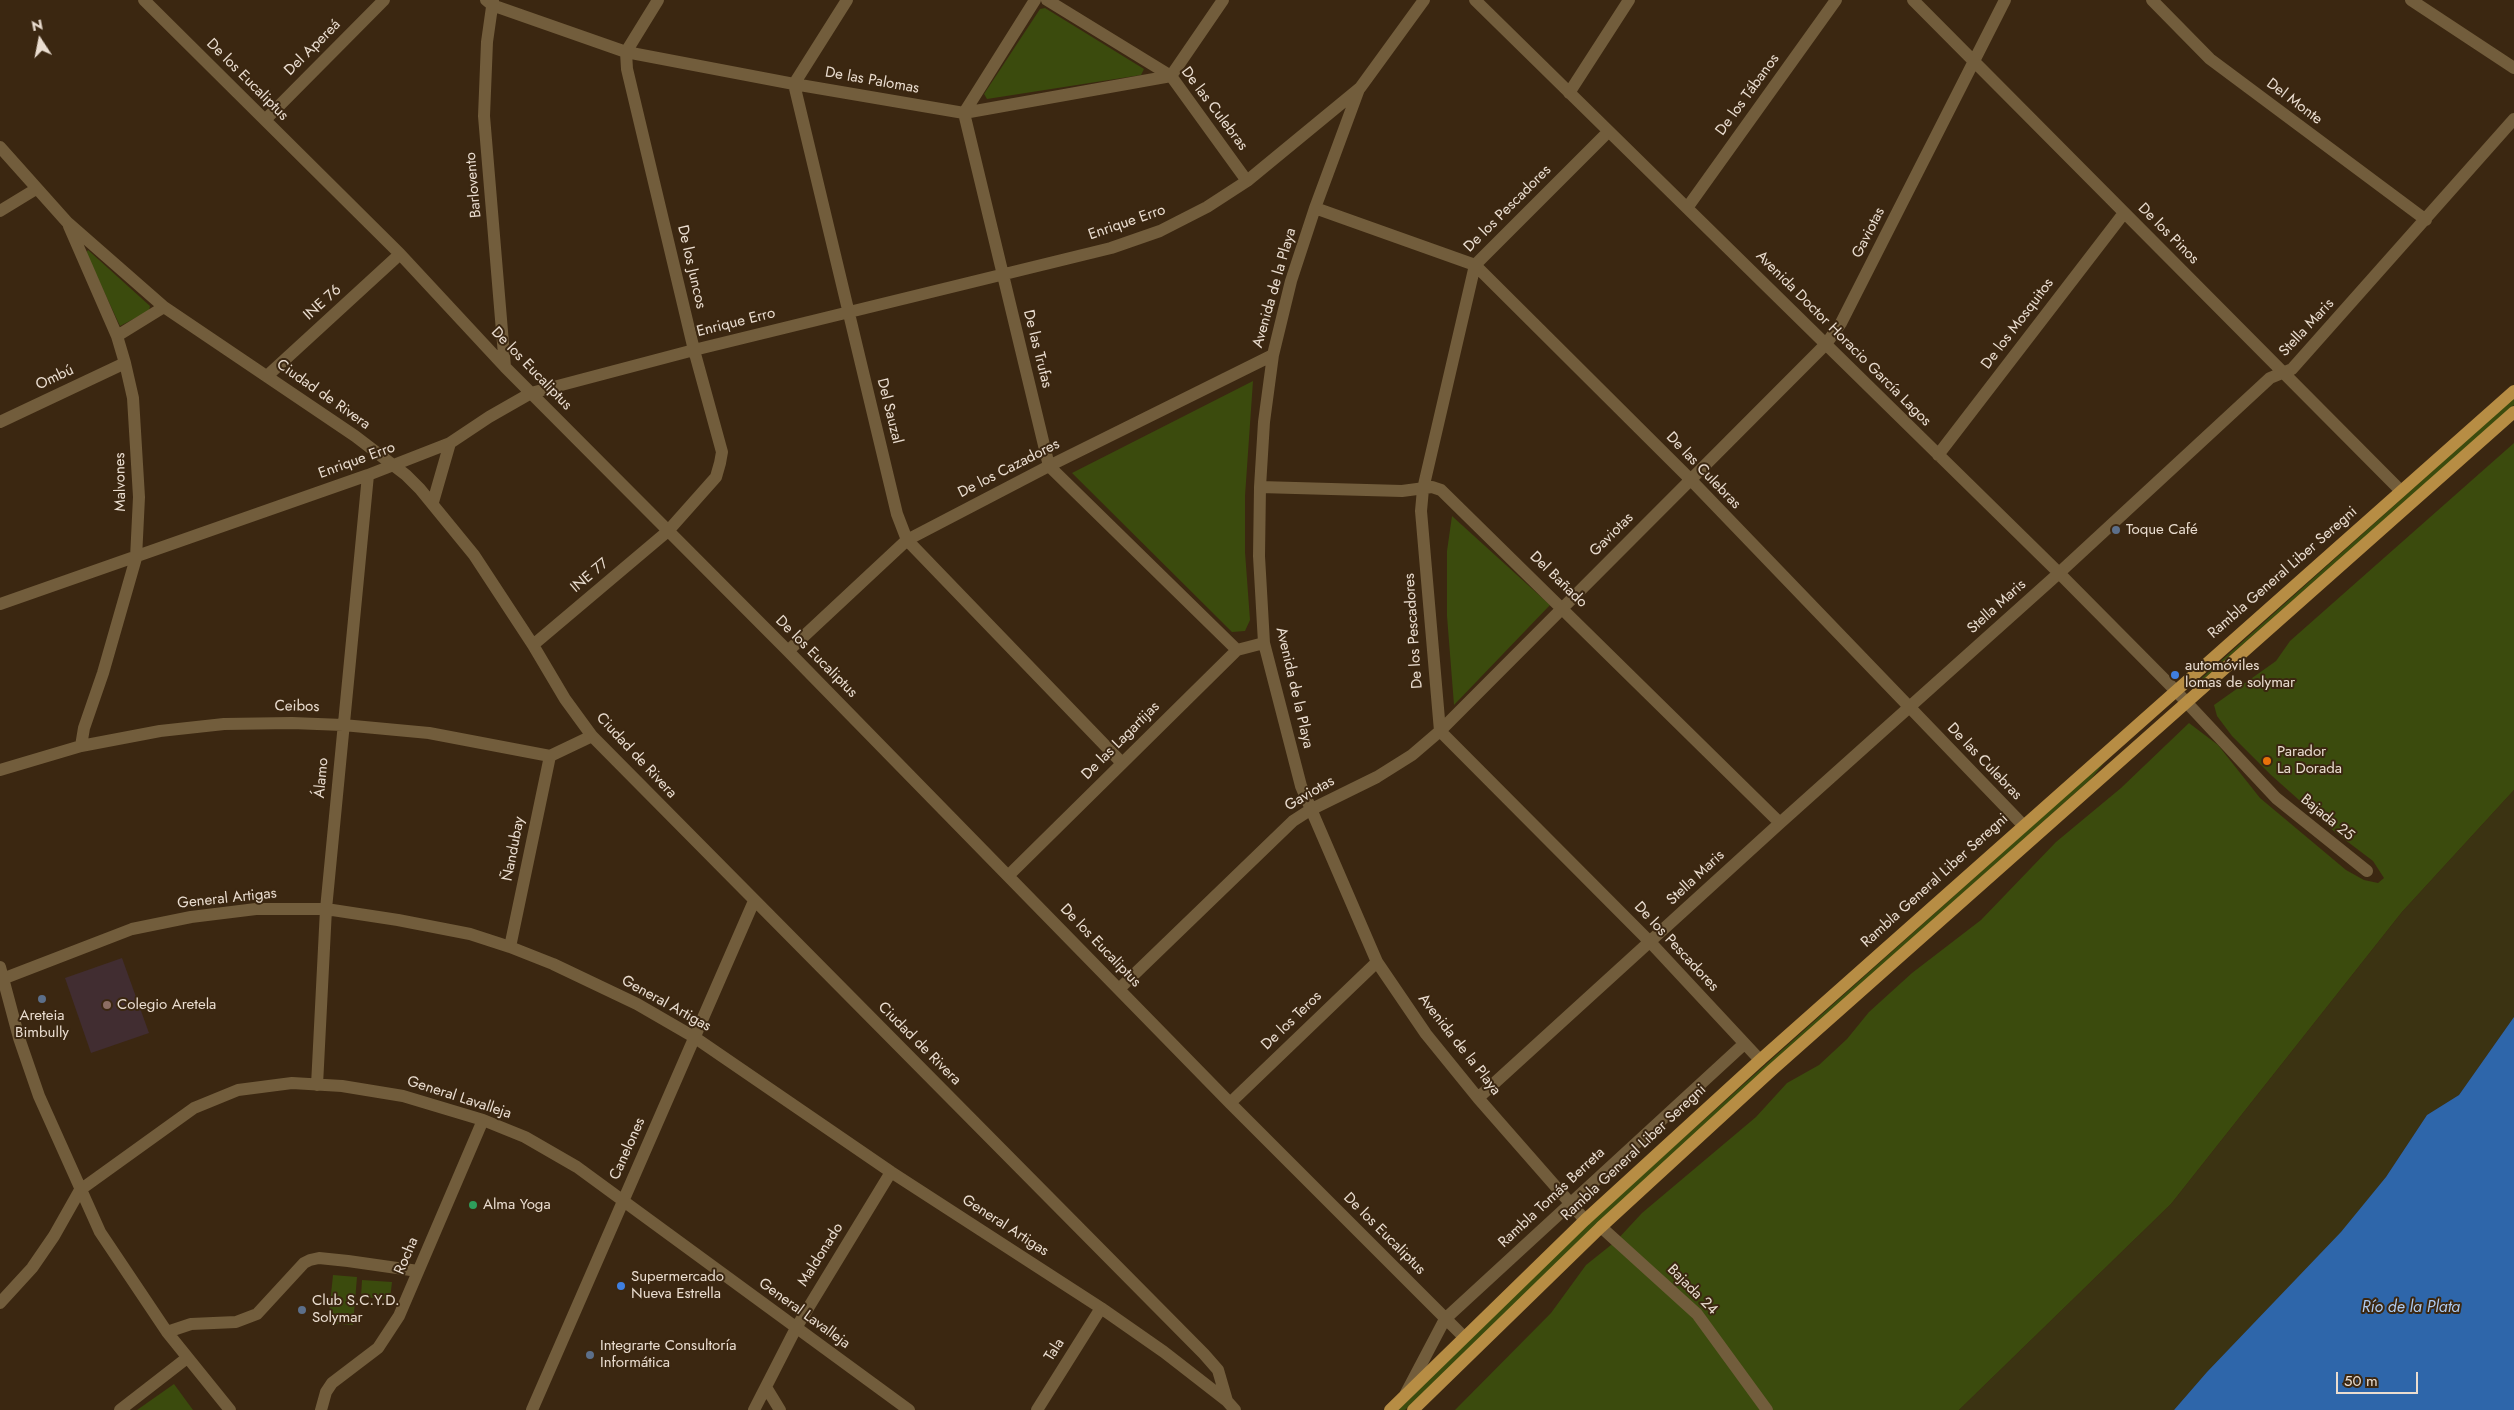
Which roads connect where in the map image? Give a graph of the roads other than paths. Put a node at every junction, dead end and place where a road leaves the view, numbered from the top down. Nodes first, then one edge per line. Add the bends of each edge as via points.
1 (384, 0) edge
2 (658, 0) edge
3 (847, 0) edge
4 (1035, 0) edge
5 (1047, 0) edge
6 (1223, 0) edge
7 (1424, 0) edge
8 (1475, 0) edge
9 (1629, 0) edge
10 (1836, 0) edge
11 (1913, 0) edge
12 (2006, 0) edge
13 (2152, 0) edge
14 (2412, 0) edge
15 (148, 1) edge
16 (490, 2) edge
17 (626, 52) junction
18 (1975, 62) junction
19 (2514, 68) edge
20 (1171, 76) junction
21 (794, 84) junction
22 (1360, 88) junction
23 (1569, 93) junction
24 (964, 113) junction
25 (265, 120) junction
26 (2512, 127) edge
27 (1608, 132) junction
28 (0, 147) edge
29 (1247, 181) junction
30 (36, 189) junction
31 (1315, 208) junction
32 (1687, 208) junction
33 (0, 212) edge
34 (2124, 213) junction
35 (2426, 220) junction
36 (67, 222) junction
37 (400, 254) junction
38 (1474, 265) junction
39 (1002, 274) junction
40 (164, 307) junction
41 (848, 312) junction
42 (117, 336) junction
43 (1826, 344) junction
44 (694, 350) junction
45 (1273, 356) junction
46 (124, 363) junction
47 (505, 367) junction
48 (2283, 373) junction
49 (267, 376) junction
50 (2514, 390) edge
51 (531, 393) junction
52 (2514, 412) edge
53 (0, 422) edge
54 (450, 443) junction
55 (1938, 455) junction
56 (393, 465) junction
57 (1049, 466) junction
58 (368, 475) junction
59 (1690, 479) junction
60 (1260, 487) junction
61 (1423, 489) junction
62 (2401, 491) junction
63 (433, 502) junction
64 (668, 531) junction
65 (907, 540) junction
66 (136, 558) junction
67 (2059, 573) junction
68 (0, 604) edge
69 (1563, 608) junction
70 (1264, 643) junction
71 (533, 646) junction
72 (1237, 650) junction
73 (788, 651) junction
74 (2175, 690) junction
75 (2186, 702) junction
76 (1908, 708) junction
77 (343, 725) junction
78 (1440, 731) junction
79 (592, 736) junction
80 (80, 746) junction
81 (550, 756) junction
82 (1122, 763) junction
83 (0, 770) edge
84 (1310, 810) junction
85 (1780, 823) junction
86 (2022, 824) junction
87 (2367, 871) dead end
88 (1008, 876) junction
89 (754, 901) junction
90 (326, 909) junction
91 (1651, 943) junction
92 (510, 947) junction
93 (1377, 962) junction
94 (1, 975) edge
95 (1119, 989) junction
96 (694, 1037) junction
97 (1744, 1044) junction
98 (1760, 1060) junction
99 (317, 1084) junction
100 (1478, 1098) junction
101 (1230, 1103) junction
102 (483, 1120) junction
103 (891, 1172) junction
104 (80, 1190) junction
105 (622, 1202) junction
106 (1570, 1203) junction
107 (1585, 1220) junction
108 (1601, 1227) junction
109 (418, 1271) junction
110 (0, 1303) edge
111 (1101, 1308) junction
112 (1445, 1319) junction
113 (796, 1328) junction
114 (167, 1332) junction
115 (1464, 1338) junction
116 (187, 1358) junction
117 (766, 1387) junction
118 (1405, 1395) junction
119 (1231, 1406) edge
120 (120, 1410) edge
121 (230, 1410) edge
122 (321, 1410) edge
123 (532, 1410) edge
124 (754, 1410) edge
125 (780, 1410) edge
126 (910, 1410) edge
127 (1037, 1410) edge
128 (1390, 1410) edge
129 (1413, 1410) edge
130 (1767, 1410) edge

1 - 25 street, Del Apereá
2 - 17 street
3 - 21 street
4 - 24 street
5 - 20 street, De las Culebras
6 - 20 street
7 - 22 street, Enrique Erro
8 - 23 street, Avenida Doctor Horacio García Lagos
9 - 23 street
10 - 32 street, De los Tábanos
11 - 18 street, De los Pinos
12 - 18 street, Gaviotas
13 - 35 street, Del Monte via 2210,60
14 - 19 street
15 - 25 street, De los Eucaliptus
16 - 17 street, De las Palomas
16 - 47 street, Barlovento via 484,116
17 - 21 street, De las Palomas
17 - 44 street, De los Juncos via 627,69
18 - 34 street, De los Pinos
18 - 43 street, Gaviotas via 1841,323
20 - 24 street, De las Palomas
20 - 29 street, De las Culebras
21 - 24 street, De las Palomas
21 - 41 street, Del Sauzal
22 - 29 street, Enrique Erro
22 - 31 street, Avenida de la Playa
23 - 27 street, Avenida Doctor Horacio García Lagos
24 - 39 street, De las Trufas
25 - 37 street, De los Eucaliptus
26 - 35 street, Stella Maris
27 - 32 street, Avenida Doctor Horacio García Lagos
27 - 38 street, De los Pescadores
28 - 30 street, Ciudad de Rivera
29 - 39 street, Enrique Erro via 1207,207 1160,231 1111,248
30 - 33 street
30 - 36 street, Ciudad de Rivera
31 - 38 street, De las Culebras
31 - 45 street, Avenida de la Playa via 1291,281
32 - 43 street, Avenida Doctor Horacio García Lagos
34 - 48 street, De los Pinos
34 - 55 street, De los Mosquitos
35 - 48 street, Stella Maris via 2292,369
36 - 40 street, Ciudad de Rivera
36 - 42 street, Malvones
37 - 47 street, De los Eucaliptus
37 - 49 street, INE 76
38 - 59 street, De las Culebras
38 - 61 street, De los Pescadores
39 - 41 street, Enrique Erro
39 - 57 street, De las Trufas
40 - 42 street
40 - 49 street, Ciudad de Rivera
41 - 44 street, Enrique Erro
41 - 65 street, Del Sauzal
42 - 46 street, Malvones
43 - 55 street, Avenida Doctor Horacio García Lagos
43 - 59 street, Gaviotas
44 - 51 street, Enrique Erro
44 - 64 street, De los Juncos via 722,452 716,477
45 - 57 street, De los Cazadores
45 - 60 street, Avenida de la Playa
46 - 53 street, Ombú
46 - 66 street, Malvones via 133,398 137,449
47 - 51 street, De los Eucaliptus
48 - 62 street, De los Pinos
48 - 67 street, Stella Maris via 2270,378
49 - 56 street, Ciudad de Rivera
50 - 62 main road, Rambla General Liber Seregni
51 - 54 street, Enrique Erro
51 - 64 street, De los Eucaliptus
52 - 75 main road, Rambla General Liber Seregni
54 - 56 street, Enrique Erro
54 - 63 street
55 - 67 street, Avenida Doctor Horacio García Lagos
56 - 58 street, Enrique Erro
56 - 63 street, Ciudad de Rivera
57 - 65 street, De los Cazadores
57 - 72 street
58 - 66 street, Enrique Erro
58 - 77 street, Álamo
59 - 69 street, Gaviotas
59 - 76 street, De las Culebras
60 - 61 street, Del Bañado
60 - 70 street, Avenida de la Playa via 1259,556
61 - 69 street, Del Bañado via 1442,490
61 - 78 street, De los Pescadores via 1421,511
62 - 74 main road, Rambla General Liber Seregni
63 - 71 street, Ciudad de Rivera via 474,555
64 - 71 street, INE 77
64 - 73 street, De los Eucaliptus
65 - 73 street, De los Cazadores
65 - 82 street, Del Sauzal
66 - 68 street, Enrique Erro
66 - 80 street, Malvones
67 - 74 street, Avenida Doctor Horacio García Lagos
67 - 76 street, Stella Maris
69 - 78 street, Gaviotas
69 - 85 street, Del Bañado
70 - 72 street, De las Lagartijas
70 - 84 street, Avenida de la Playa via 1298,777
71 - 79 street, Ciudad de Rivera
72 - 82 street, De las Lagartijas
73 - 88 street, De los Eucaliptus
74 - 75 street, Avenida Doctor Horacio García Lagos
74 - 86 main road, Rambla General Liber Seregni
75 - 87 street, Bajada 25 via 2276,798
75 - 108 main road, Rambla General Liber Seregni via 1794,1050
76 - 85 street, Stella Maris
76 - 86 street, De las Culebras
77 - 80 street, Ceibos via 224,724 160,731
77 - 81 street, Ceibos via 429,734
77 - 90 street, Álamo
78 - 84 street, Gaviotas via 1412,755 1377,777
78 - 91 street, De los Pescadores
79 - 81 street
79 - 89 street, Ciudad de Rivera
80 - 83 street, Ceibos
81 - 92 street, Ñandubay
82 - 88 street, De las Lagartijas
84 - 93 street, Avenida de la Playa
84 - 95 street, Gaviotas via 1293,821
85 - 91 street, Stella Maris
86 - 98 main road, Rambla General Liber Seregni
88 - 95 street, De los Eucaliptus
89 - 96 street, Canelones
89 - 119 street, Ciudad de Rivera via 1204,1354 1218,1370
90 - 92 street, General Artigas via 470,934
90 - 94 street, General Artigas via 256,909 132,929
90 - 99 street, Álamo
91 - 97 street, De los Pescadores
91 - 100 street, Stella Maris
92 - 96 street, General Artigas via 638,1004
93 - 100 street, Avenida de la Playa via 1426,1034
93 - 101 street, De los Teros
94 - 104 street via 39,1096
95 - 101 street, De los Eucaliptus
96 - 103 street, General Artigas
96 - 105 street, Canelones
97 - 98 street, De los Pescadores
97 - 106 street, Rambla Tomás Berreta
98 - 107 main road, Rambla General Liber Seregni
99 - 102 street, General Lavalleja via 403,1096
99 - 104 street, General Lavalleja via 292,1083 238,1090 194,1108
100 - 106 street, Avenida de la Playa
101 - 112 street, De los Eucaliptus
102 - 105 street, General Lavalleja via 525,1137 578,1167
102 - 109 street, Rocha
103 - 111 street, General Artigas
103 - 113 street, Maldonado
104 - 110 street, General Lavalleja via 32,1268
104 - 114 street via 100,1232
105 - 113 street, General Lavalleja
105 - 123 street, Canelones
106 - 107 street, Avenida de la Playa
106 - 112 street, Rambla Tomás Berreta
107 - 115 main road, Rambla General Liber Seregni
108 - 129 main road, Rambla General Liber Seregni
108 - 130 street, Bajada 24 via 1697,1314
109 - 114 street via 319,1258 310,1260 257,1314 236,1322 191,1324
109 - 122 street, Rocha via 391,1332 378,1348 332,1383
111 - 119 street, General Artigas via 1164,1352
111 - 127 street, Tala
112 - 115 street, De los Eucaliptus
112 - 118 street, Rambla Tomás Berreta
113 - 117 street, Maldonado
113 - 126 street, General Lavalleja
114 - 116 street
115 - 118 main road, Rambla General Liber Seregni
116 - 120 street
116 - 121 street
117 - 124 street, Maldonado
117 - 125 street
118 - 128 main road, Rambla General Liber Seregni

